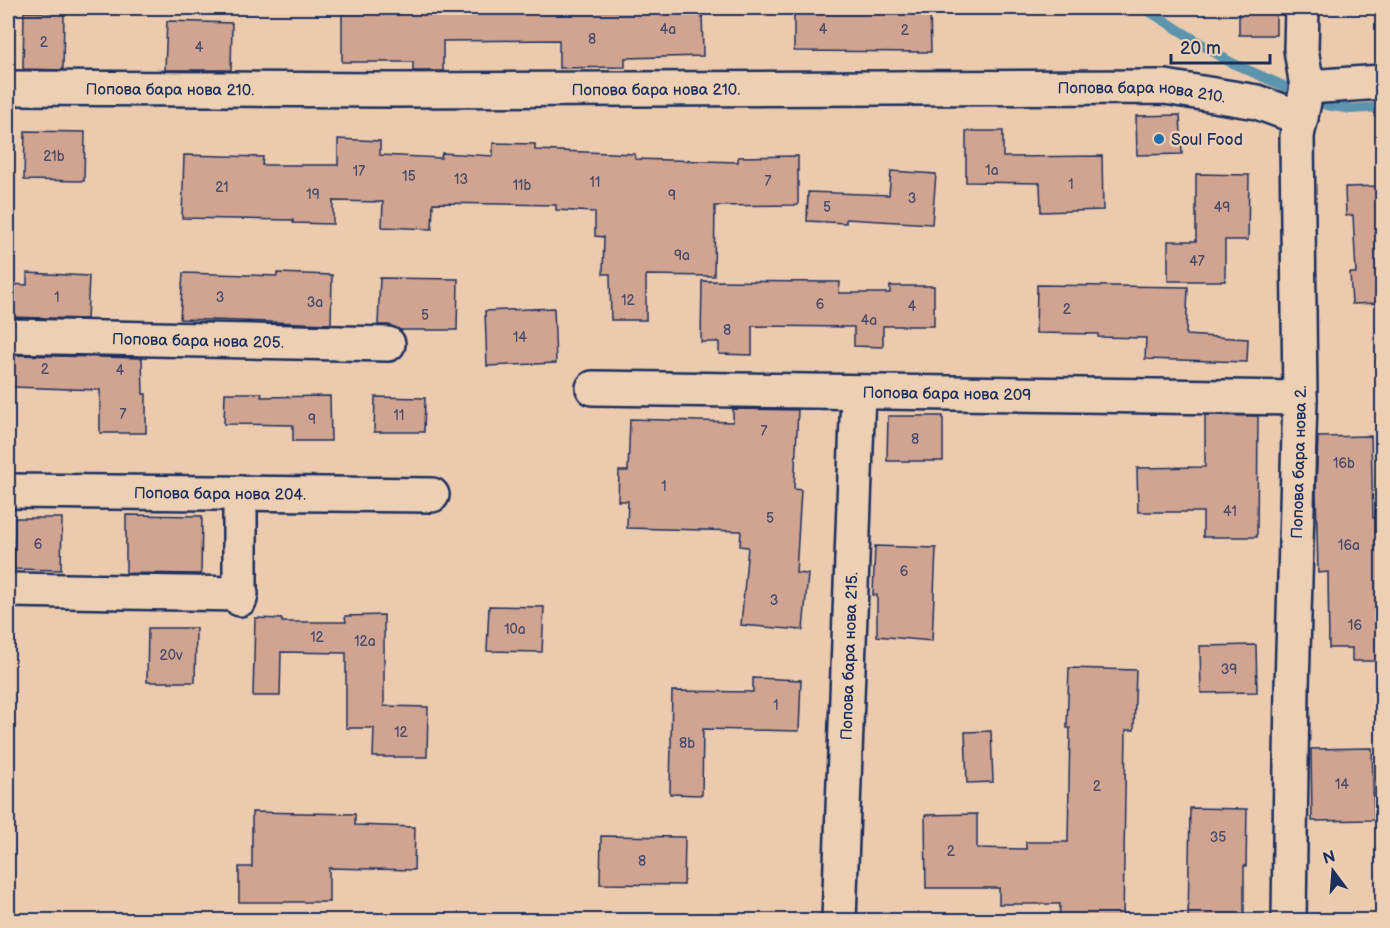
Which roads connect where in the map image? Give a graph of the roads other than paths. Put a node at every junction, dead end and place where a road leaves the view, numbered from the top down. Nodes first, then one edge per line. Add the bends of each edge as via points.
1 (1302, 8) edge
2 (1383, 82) edge
3 (8, 88) edge
4 (1304, 103) junction
5 (8, 336) edge
6 (388, 344) dead end
7 (593, 388) dead end
8 (858, 392) junction
9 (1300, 398) junction
10 (8, 491) edge
11 (240, 493) junction
12 (432, 495) dead end
13 (8, 590) edge
14 (839, 921) edge
15 (1289, 921) edge

1 - 4 street, Попова бара нова 2.
2 - 4 street
3 - 4 street, Попова бара нова 210. via 1165,87 1257,102
4 - 9 street, Попова бара нова 2. via 1297,136
5 - 6 street, Попова бара нова 205.
7 - 8 street, Попова бара нова 209
8 - 9 street, Попова бара нова 209
8 - 14 street, Попова бара нова 215.
9 - 15 street, Попова бара нова 2.
10 - 11 street, Попова бара нова 204.
11 - 12 street, Попова бара нова 204.
11 - 13 street via 241,597

